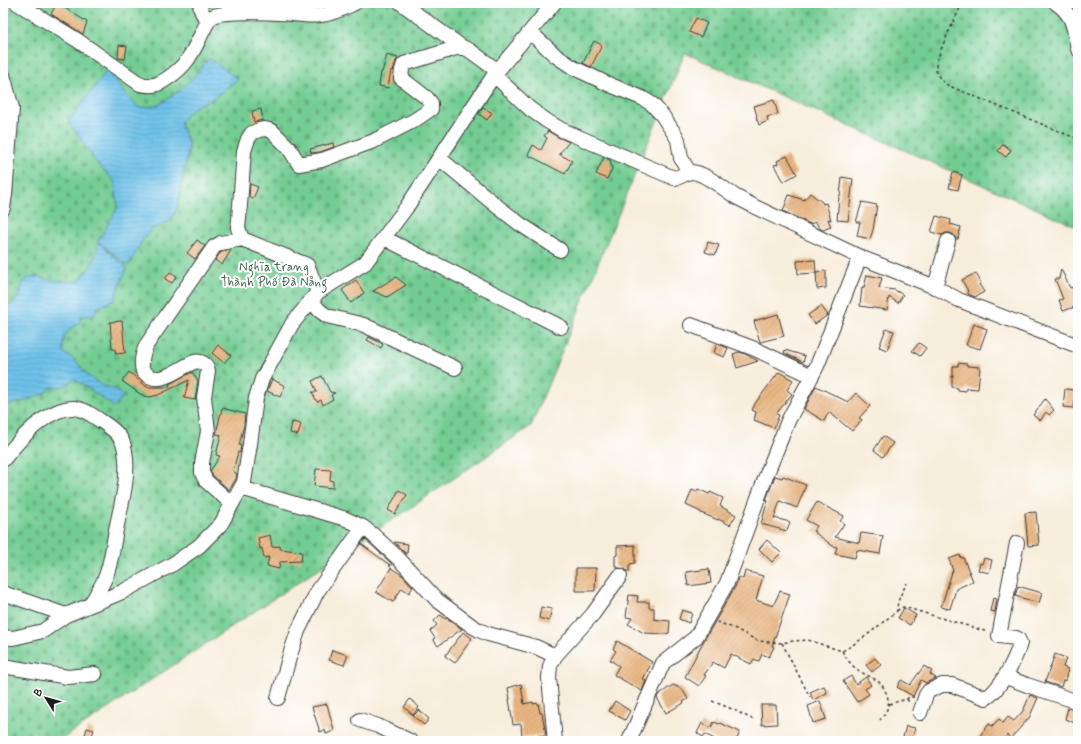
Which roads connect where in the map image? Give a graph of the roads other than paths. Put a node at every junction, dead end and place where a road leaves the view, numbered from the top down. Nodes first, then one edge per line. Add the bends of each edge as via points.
1 (17, 3) edge
2 (200, 3) edge
3 (355, 3) edge
4 (401, 3) edge
5 (554, 3) edge
6 (1056, 3) edge
7 (280, 8) edge
8 (209, 20) junction
9 (530, 32) junction
10 (462, 47) junction
11 (1078, 49) edge
12 (496, 73) junction
13 (3, 74) edge
14 (6, 133) edge
15 (439, 158) junction
16 (689, 172) junction
17 (4, 199) edge
18 (384, 238) junction
19 (242, 239) junction
20 (948, 241) dead end
21 (560, 250) dead end
22 (860, 257) junction
23 (935, 287) junction
24 (314, 296) junction
25 (691, 325) dead end
26 (561, 327) dead end
27 (1078, 346) edge
28 (455, 368) dead end
29 (812, 376) junction
30 (3, 460) edge
31 (241, 488) junction
32 (232, 504) junction
33 (363, 527) junction
34 (1017, 543) dead end
35 (620, 576) dead end
36 (3, 593) edge
37 (90, 605) junction
38 (66, 615) junction
39 (3, 638) edge
40 (555, 656) junction
41 (3, 666) edge
42 (95, 674) dead end
43 (1006, 677) junction
44 (278, 698) dead end
45 (1078, 702) edge
46 (920, 713) dead end
47 (360, 720) dead end
48 (410, 741) edge
49 (555, 741) edge
50 (629, 741) edge

1 - 8 street via 77,40 140,84 150,86 160,83 186,62
2 - 8 street via 203,16
3 - 7 street via 321,16
4 - 10 street
5 - 9 street
6 - 11 street via 1068,12 1072,20
7 - 8 street via 219,14
9 - 12 street
9 - 16 street via 556,56 574,68 652,104 676,136 681,158
10 - 12 street
10 - 19 street via 404,64 402,78 427,98 431,103 431,109 374,141 322,160 300,164 272,131 265,129 252,133 244,151 238,228
12 - 15 street
12 - 16 street via 530,109 562,130 674,178
13 - 14 street via 12,108
14 - 17 street
15 - 18 street
15 - 21 street via 520,224
16 - 22 street via 699,174 755,207
18 - 24 street via 365,263
18 - 26 street
19 - 24 street via 307,265
19 - 32 street via 221,242 214,246 147,344 142,360 143,371 154,378 171,374 194,362 204,363 208,367 204,397 208,431 202,473 206,481
20 - 23 street
22 - 23 street
22 - 29 street
23 - 27 street via 958,300
24 - 28 street via 319,310 327,316 364,325
24 - 31 street via 292,324 262,379 256,398
25 - 29 street via 755,349
29 - 50 street via 788,421 727,583 696,637 663,662
30 - 37 street via 27,433 46,417 60,410 74,408 86,411 115,431 122,440 127,464 112,551 107,573
31 - 32 street
31 - 33 street via 346,519
32 - 37 street via 221,524 199,546 173,564 122,592
33 - 40 street via 398,558 437,600 472,626 488,634 536,646
33 - 44 street via 317,592 298,631
34 - 43 street via 999,636 1016,638 1020,643
35 - 40 street via 593,614
36 - 38 street
37 - 38 street
38 - 39 street via 43,630
40 - 49 street via 550,666 549,678
41 - 42 street via 68,677
43 - 45 street
43 - 46 street via 986,698 952,685 932,689 926,695
47 - 48 street

